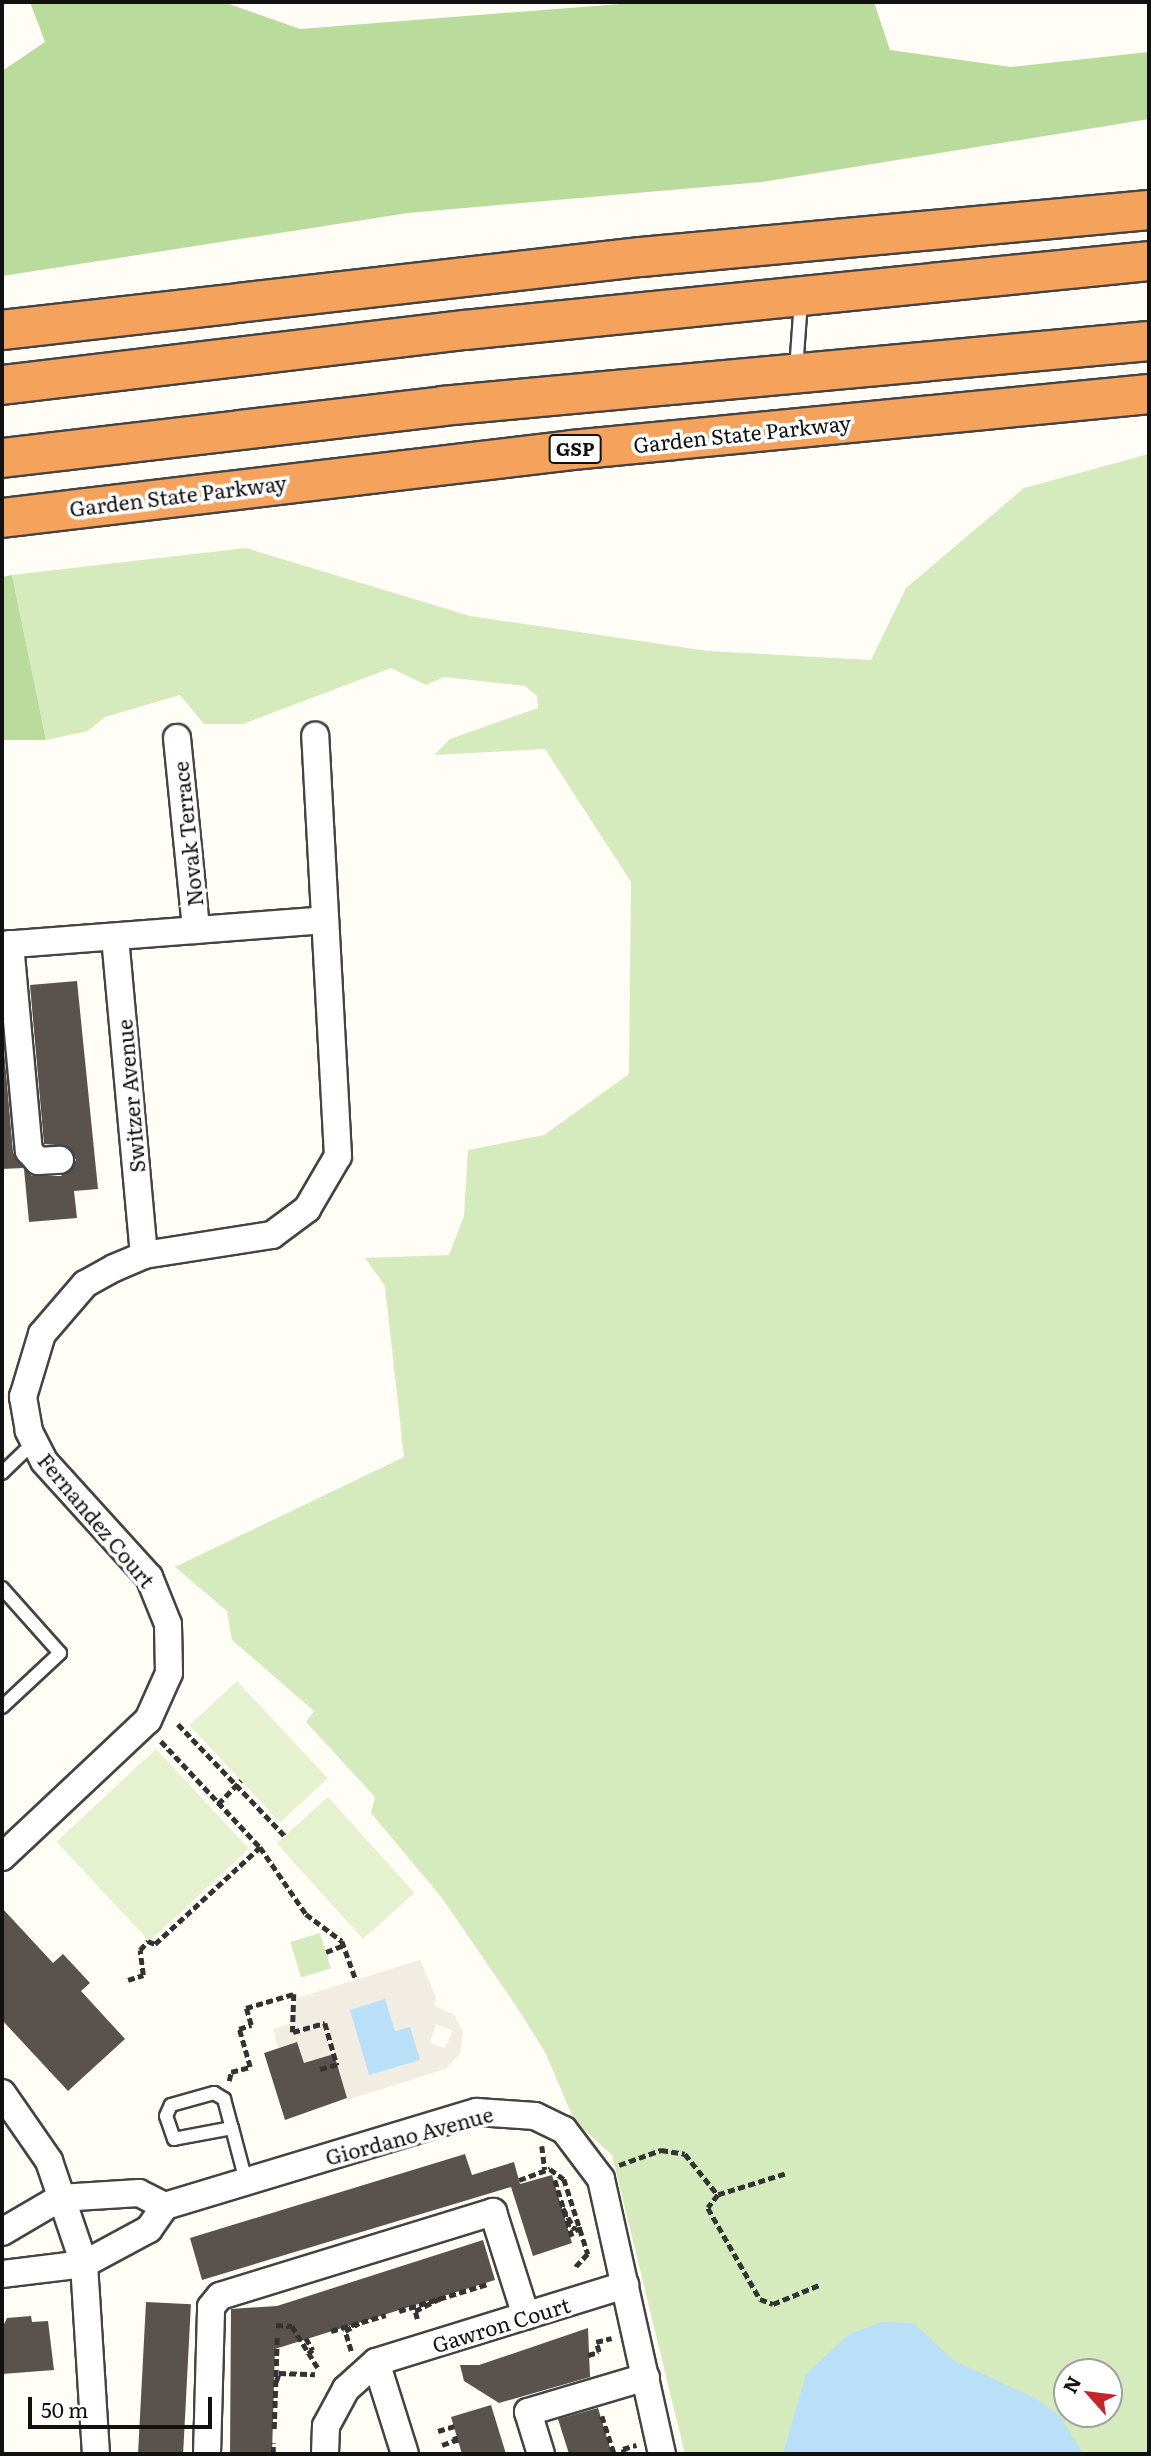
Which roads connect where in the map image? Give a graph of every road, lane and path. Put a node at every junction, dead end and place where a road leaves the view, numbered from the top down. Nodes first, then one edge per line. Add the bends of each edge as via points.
1 (1149, 210) edge
2 (1149, 261) edge
3 (801, 297) junction
4 (2, 330) edge
5 (1149, 341) edge
6 (796, 370) junction
7 (2, 385) edge
8 (1149, 394) edge
9 (2, 458) edge
10 (2, 518) edge
11 (315, 736) dead end
12 (177, 738) dead end
13 (325, 920) junction
14 (196, 930) junction
15 (115, 937) junction
16 (6, 945) edge
17 (61, 1160) dead end
18 (144, 1255) junction
19 (34, 1442) junction
20 (2, 1473) edge
21 (2, 1588) edge
22 (2, 1707) edge
23 (178, 1724) dead end
24 (161, 1741) dead end
25 (238, 1783) junction
26 (216, 1802) junction
27 (209, 1805) dead end
28 (286, 1837) dead end
29 (260, 1847) junction
30 (2, 1857) edge
31 (344, 1945) junction
32 (326, 1952) dead end
33 (128, 1980) dead end
34 (356, 1980) dead end
35 (318, 2070) dead end
36 (2, 2093) edge
37 (224, 2099) junction
38 (232, 2128) junction
39 (541, 2138) dead end
40 (545, 2170) junction
41 (598, 2173) junction
42 (785, 2174) dead end
43 (519, 2180) dead end
44 (246, 2181) junction
45 (555, 2182) dead end
46 (718, 2195) junction
47 (60, 2198) junction
48 (164, 2206) junction
49 (563, 2208) junction
50 (583, 2228) junction
51 (2, 2232) edge
52 (570, 2232) dead end
53 (84, 2264) junction
54 (575, 2268) dead end
55 (2, 2274) edge
56 (486, 2284) dead end
57 (625, 2285) junction
58 (819, 2285) dead end
59 (443, 2297) junction
60 (404, 2309) dead end
61 (382, 2315) dead end
62 (526, 2316) junction
63 (417, 2319) dead end
64 (358, 2323) junction
65 (276, 2325) dead end
66 (335, 2330) dead end
67 (619, 2336) dead end
68 (276, 2338) dead end
69 (306, 2338) dead end
70 (351, 2351) dead end
71 (308, 2354) junction
72 (588, 2355) dead end
73 (376, 2362) junction
74 (318, 2368) dead end
75 (315, 2374) dead end
76 (646, 2377) junction
77 (275, 2389) junction
78 (603, 2421) dead end
79 (454, 2426) dead end
80 (274, 2427) dead end
81 (438, 2431) dead end
82 (457, 2440) dead end
83 (442, 2445) dead end
84 (273, 2446) dead end
85 (653, 2449) edge
86 (96, 2454) edge
87 (207, 2454) edge
88 (273, 2454) edge
89 (325, 2454) edge
90 (405, 2454) edge
91 (541, 2454) edge
92 (613, 2454) edge
93 (624, 2454) edge

1 - 4 highway via 654,256
2 - 3 highway
3 - 6 lane
3 - 7 highway
5 - 6 highway
6 - 9 highway
8 - 10 highway, Garden State Parkway / GSP via 560,451
11 - 13 street, Fernandez Court
12 - 14 street, Novak Terrace
13 - 14 street
13 - 18 street, Fernandez Court via 338,1156 307,1209 272,1235
14 - 15 street
15 - 16 street
15 - 18 street, Switzer Avenue
16 - 17 street via 29,1151 38,1161
18 - 19 street, Fernandez Court via 85,1284 42,1334 23,1397
19 - 20 lane
19 - 30 street, Fernandez Court via 44,1461 149,1577 168,1624 169,1673 148,1720
21 - 22 lane via 60,1653
23 - 25 path
24 - 26 path
25 - 26 path
25 - 28 path
26 - 27 path
26 - 29 path
29 - 31 path via 292,1898
29 - 33 path via 155,1944 148,1941 140,1950 143,1976
31 - 32 path
31 - 34 path
35 - 37 path via 337,2065 325,2023 293,2032 295,1994 246,2008 251,2025 239,2029 250,2067 231,2072
36 - 47 street via 49,2161
37 - 38 lane
37 - 38 lane via 215,2093 171,2105 166,2116 179,2141
38 - 44 lane
39 - 40 path
40 - 43 path
40 - 50 path via 564,2179
41 - 44 street, Giordano Avenue via 564,2130 505,2110 477,2112
41 - 46 path via 661,2151 685,2154
41 - 57 street, Giordano Avenue
42 - 46 path
44 - 48 street, Giordano Avenue
45 - 49 path
46 - 58 path via 708,2208 760,2298 773,2304
47 - 48 street via 139,2193
47 - 51 street
47 - 53 street
48 - 53 street via 149,2229
49 - 50 path via 575,2230
49 - 52 path
50 - 54 path via 588,2254
53 - 55 street
53 - 86 street
56 - 59 path
57 - 62 street, Gawron Court
57 - 76 street, Giordano Avenue
59 - 60 path
59 - 63 path via 415,2311
61 - 64 path
62 - 73 street, Gawron Court
62 - 87 street via 493,2212 220,2295 211,2307
64 - 66 path
64 - 70 path via 345,2331
65 - 71 path via 292,2326
67 - 72 path via 596,2342 599,2352
68 - 77 path
69 - 71 path via 313,2350
71 - 74 path
73 - 89 street, Gawron Court via 346,2389 326,2426
73 - 90 street
75 - 77 path via 279,2373
76 - 85 street, Giordano Avenue
76 - 91 street via 528,2412
77 - 80 path
78 - 92 path
79 - 81 path
82 - 83 path
84 - 88 path
85 - 93 path via 623,2449

